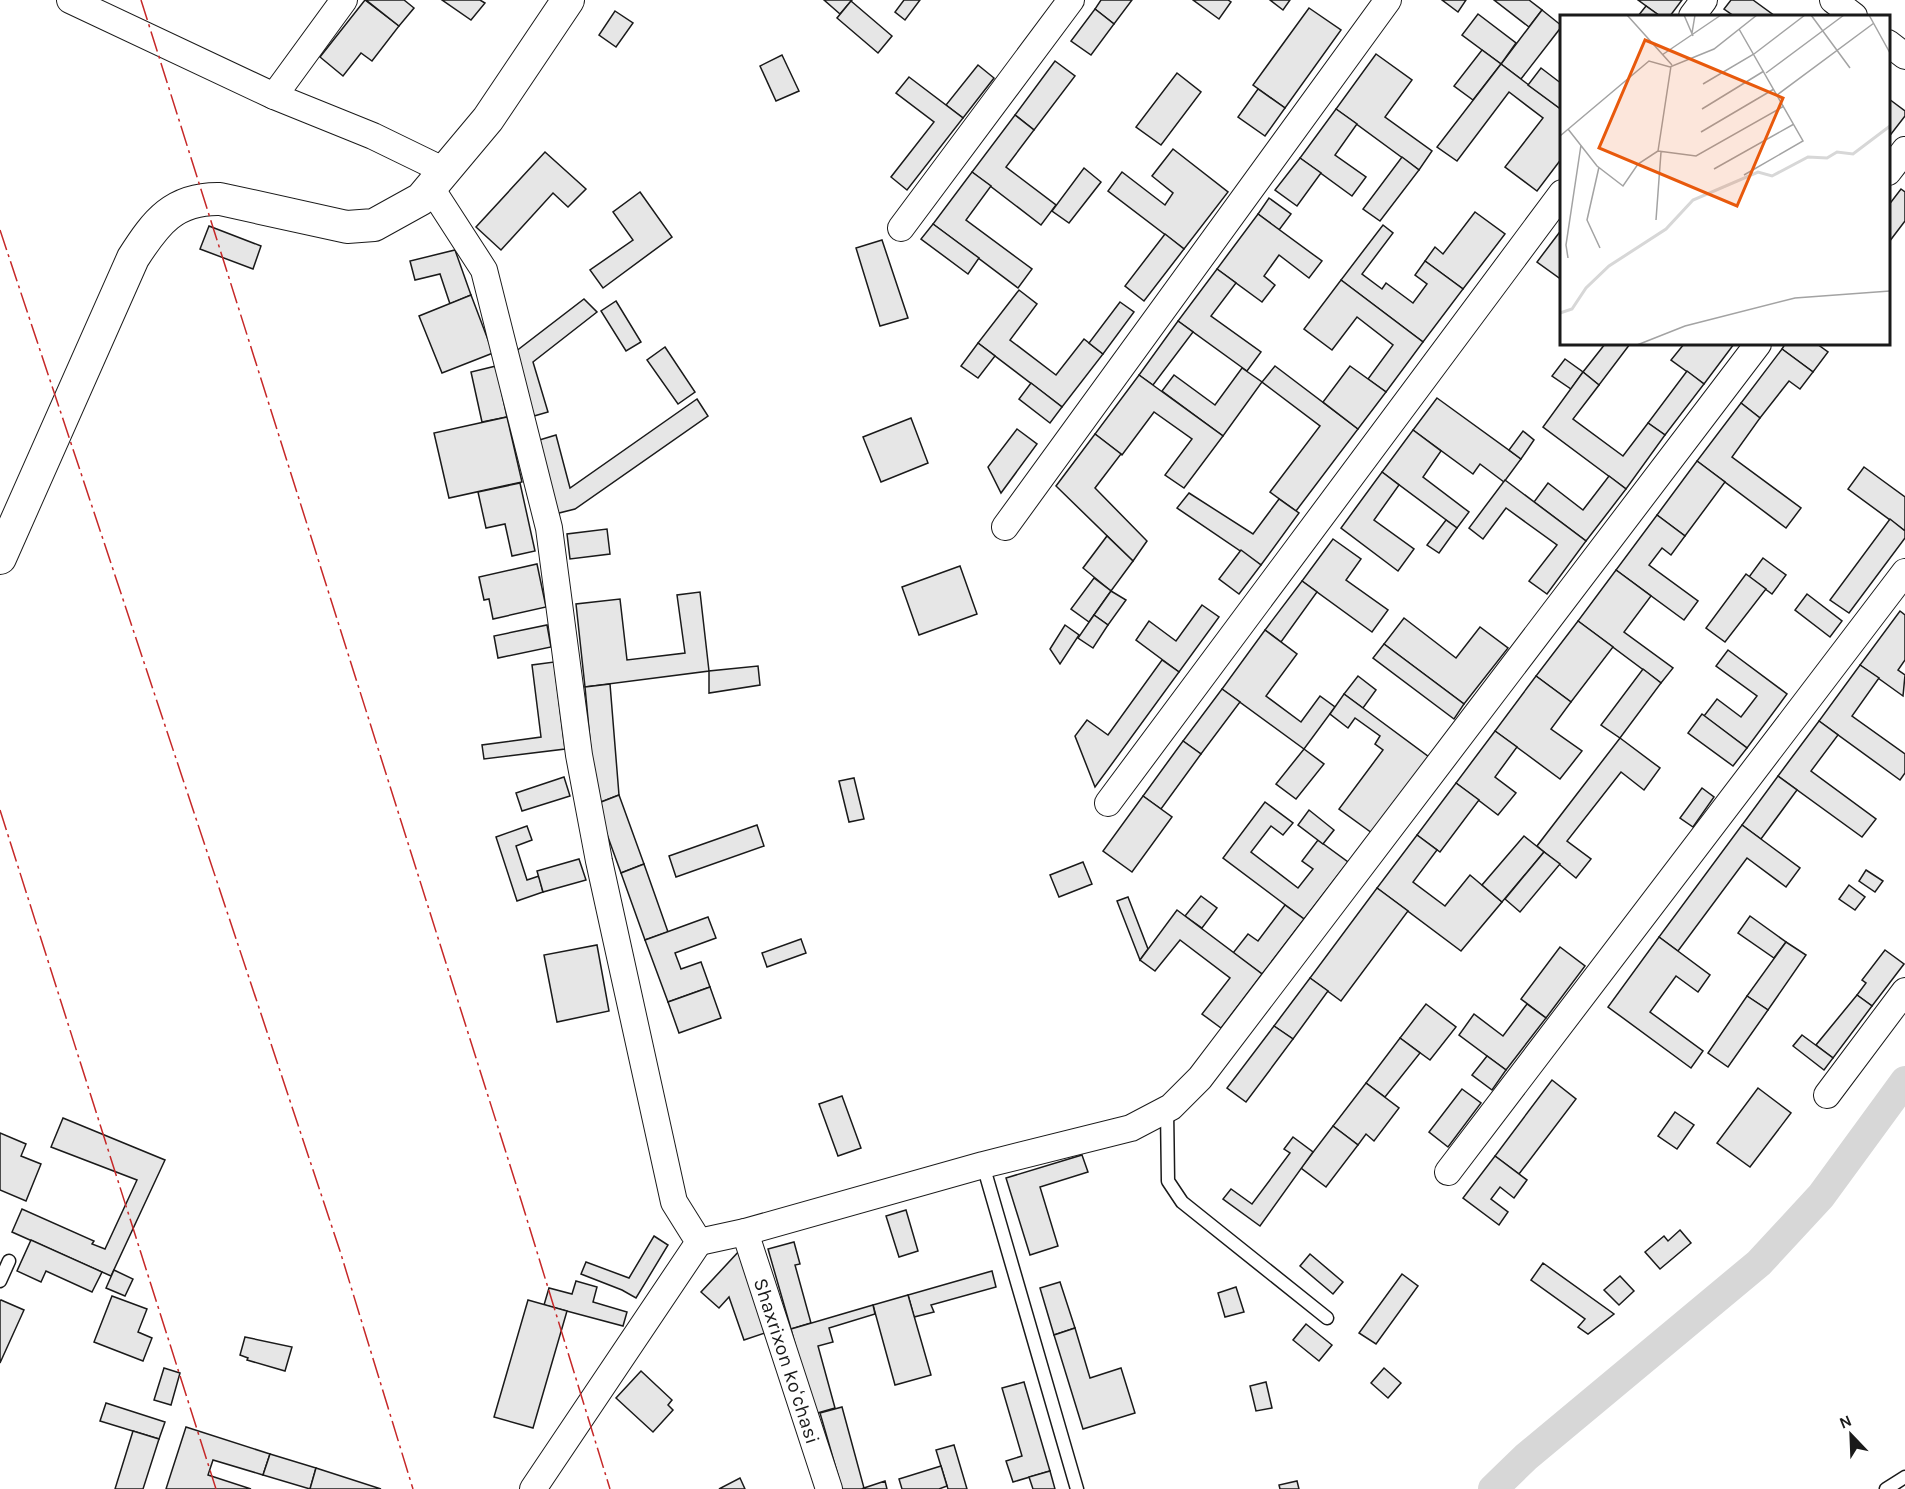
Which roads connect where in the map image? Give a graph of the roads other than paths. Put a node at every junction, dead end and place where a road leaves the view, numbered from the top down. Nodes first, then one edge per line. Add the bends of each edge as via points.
1 (70, 0) edge
2 (344, 0) edge
3 (568, 0) edge
4 (1071, 0) edge
5 (1388, 0) edge
6 (1704, 0) edge
7 (1833, 0) edge
8 (1693, 15) edge
9 (1853, 15) edge
10 (1890, 45) edge
11 (1905, 56) edge
12 (274, 96) junction
13 (1905, 150) edge
14 (1890, 169) edge
15 (438, 180) junction
16 (1560, 196) edge
17 (901, 228) dead end
18 (1757, 345) edge
19 (1005, 527) dead end
20 (0, 558) edge
21 (1905, 572) edge
22 (1108, 803) dead end
23 (1905, 991) edge
24 (1827, 1095) dead end
25 (1167, 1109) junction
26 (983, 1165) junction
27 (1448, 1172) dead end
28 (745, 1232) junction
29 (699, 1242) junction
30 (9, 1261) dead end
31 (0, 1281) edge
32 (1327, 1318) dead end
33 (1905, 1477) edge
34 (533, 1489) edge
35 (829, 1489) edge
36 (1077, 1489) edge
37 (1886, 1489) edge

1 - 12 street
2 - 12 street
3 - 15 street via 488,120
4 - 17 street
5 - 19 street
6 - 8 street
7 - 9 street
10 - 11 street
12 - 15 street via 373,136
13 - 14 street
15 - 20 street via 421,199 374,225 347,227 220,199 200,199 163,217 133,258
15 - 29 street via 484,270 510,368 549,528 579,755 599,861 674,1202
16 - 22 street
18 - 25 street via 1200,1078
21 - 27 street
23 - 24 street
25 - 26 street via 1131,1128
25 - 32 lane via 1168,1181 1182,1203
26 - 28 street
26 - 36 lane
28 - 29 street
28 - 35 street, Shaxrixon koʻchasi
29 - 34 street
30 - 31 lane
33 - 37 lane

